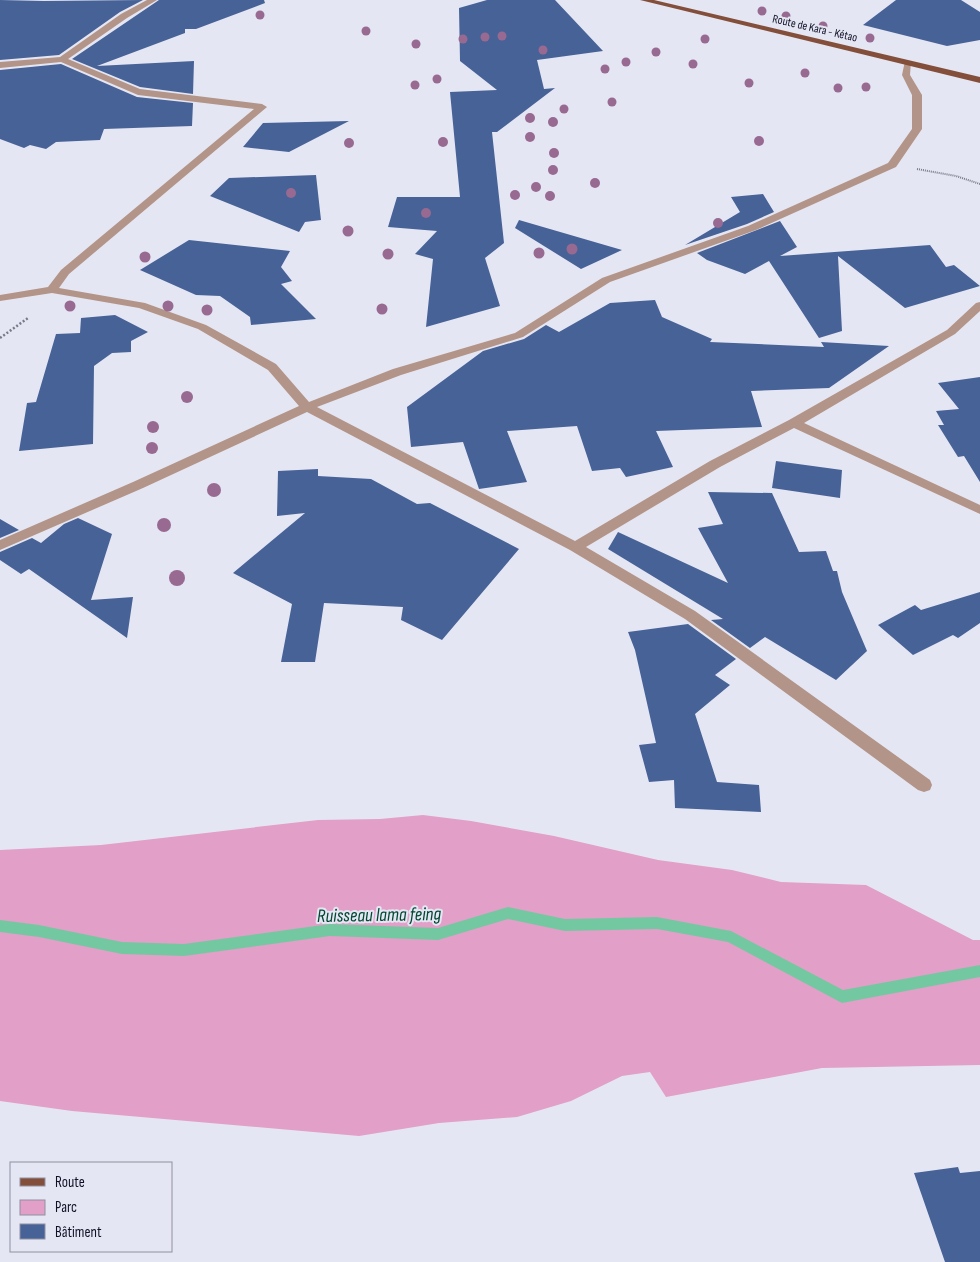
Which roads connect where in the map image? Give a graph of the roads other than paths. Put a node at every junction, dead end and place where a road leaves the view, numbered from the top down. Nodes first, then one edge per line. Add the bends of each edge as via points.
1 (154, 0) edge
2 (644, 0) edge
3 (62, 59) junction
4 (908, 63) junction
5 (0, 65) edge
6 (980, 80) edge
7 (52, 290) junction
8 (0, 298) edge
9 (980, 304) edge
10 (307, 407) junction
11 (794, 423) junction
12 (980, 510) edge
13 (0, 545) edge
14 (575, 547) junction
15 (924, 785) dead end

1 - 3 street via 124,16
2 - 4 main road, Route de Kara - Kétao
3 - 5 street
3 - 7 street via 138,92 262,108 65,272
4 - 6 main road, Route de Kara - Kétao
4 - 10 street via 906,75 917,95 917,129 892,165 752,228 606,280 519,335 397,372
7 - 8 street
7 - 10 street via 141,305 202,327 272,367
9 - 11 street via 951,332
10 - 13 street
10 - 14 street
11 - 12 street
11 - 14 street via 714,464
14 - 15 street via 690,615

